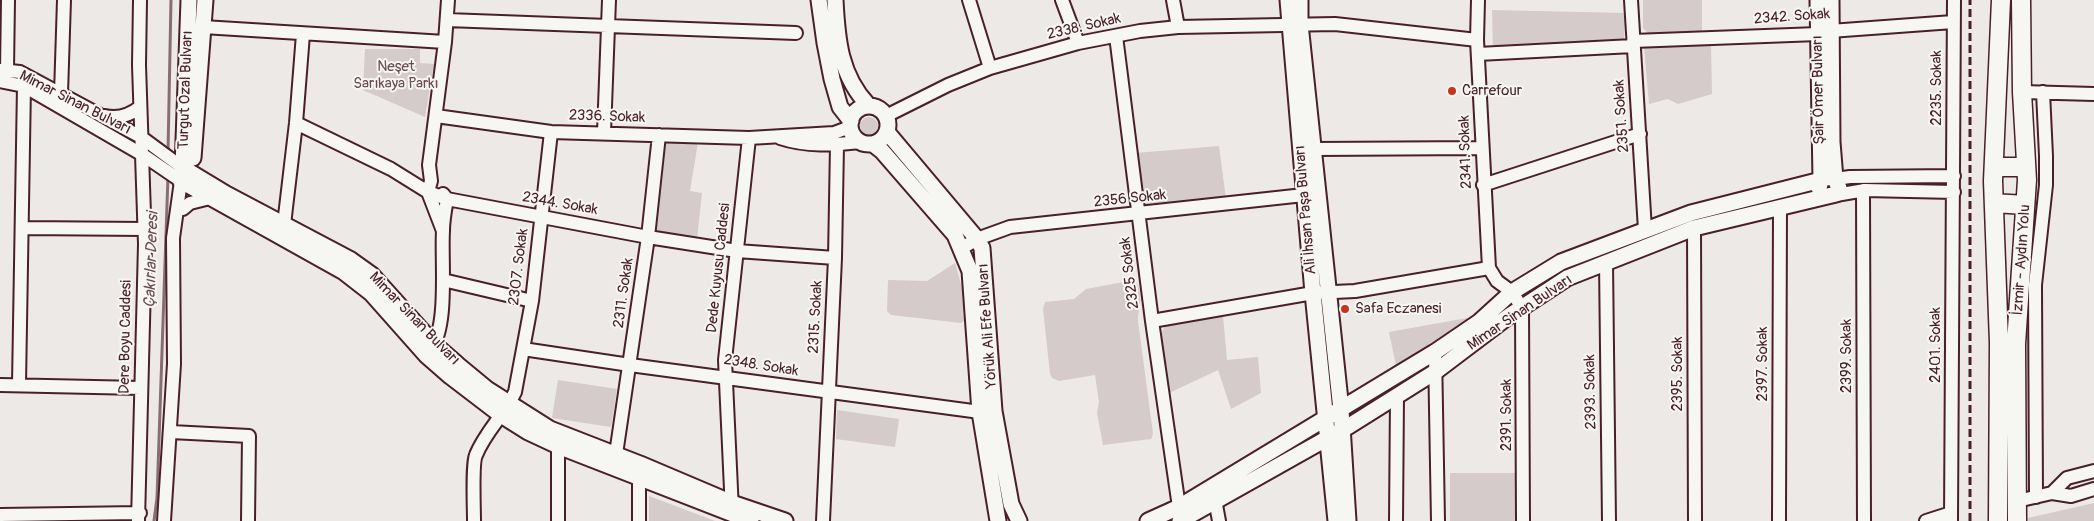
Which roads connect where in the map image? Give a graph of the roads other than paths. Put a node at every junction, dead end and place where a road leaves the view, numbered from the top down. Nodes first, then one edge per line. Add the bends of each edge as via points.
1 (8, 0) edge
2 (64, 0) edge
3 (140, 0) edge
4 (189, 0) edge
5 (205, 0) edge
6 (448, 0) edge
7 (609, 0) edge
8 (818, 0) edge
9 (835, 0) edge
10 (969, 0) edge
11 (1062, 0) edge
12 (1173, 0) edge
13 (1288, 0) edge
14 (1300, 0) edge
15 (1478, 0) edge
16 (1631, 0) edge
17 (1818, 0) edge
18 (1831, 0) edge
19 (1954, 0) edge
20 (2002, 0) edge
21 (2021, 0) edge
22 (447, 20) junction
23 (1954, 22) junction
24 (1295, 24) junction
25 (608, 25) junction
26 (203, 27) junction
27 (1178, 27) junction
28 (1824, 32) junction
29 (796, 33) dead end
30 (303, 34) junction
31 (1116, 36) junction
32 (1477, 40) junction
33 (445, 42) junction
34 (1078, 43) junction
35 (1633, 43) junction
36 (1478, 54) junction
37 (990, 68) junction
38 (2, 74) edge
39 (24, 86) junction
40 (2022, 92) junction
41 (2043, 92) junction
42 (61, 94) junction
43 (2094, 94) edge
44 (868, 105) junction
45 (140, 107) junction
46 (100, 114) junction
47 (436, 116) junction
48 (886, 116) junction
49 (296, 123) junction
50 (850, 124) junction
51 (551, 132) junction
52 (887, 132) junction
53 (604, 133) junction
54 (1640, 134) junction
55 (659, 135) junction
56 (142, 137) junction
57 (778, 137) junction
58 (749, 138) junction
59 (867, 143) junction
60 (837, 144) junction
61 (1482, 148) junction
62 (1314, 149) junction
63 (148, 158) junction
64 (1994, 167) junction
65 (2026, 167) junction
66 (183, 175) junction
67 (1954, 176) junction
68 (1828, 179) junction
69 (429, 186) junction
70 (1483, 186) junction
71 (1863, 190) junction
72 (1954, 192) junction
73 (1312, 195) junction
74 (1830, 196) junction
75 (210, 198) junction
76 (447, 199) junction
77 (1994, 203) junction
78 (2025, 205) junction
79 (1780, 208) junction
80 (183, 209) junction
81 (1139, 215) junction
82 (542, 218) junction
83 (1693, 220) junction
84 (22, 228) junction
85 (145, 229) junction
86 (283, 231) junction
87 (443, 231) junction
88 (648, 237) junction
89 (1647, 237) junction
90 (977, 239) junction
91 (962, 248) junction
92 (737, 251) junction
93 (835, 258) junction
94 (1606, 262) junction
95 (1489, 268) junction
96 (444, 280) junction
97 (1497, 281) junction
98 (1320, 292) junction
99 (1512, 292) junction
100 (175, 301) junction
101 (532, 301) junction
102 (1501, 302) junction
103 (1515, 312) junction
104 (1152, 320) junction
105 (523, 349) junction
106 (431, 350) junction
107 (1435, 352) junction
108 (630, 365) junction
109 (1435, 372) junction
110 (726, 377) junction
111 (0, 384) edge
112 (20, 384) junction
113 (141, 388) junction
114 (829, 393) junction
115 (1397, 396) junction
116 (505, 410) junction
117 (1342, 410) junction
118 (987, 412) junction
119 (1325, 420) junction
120 (1343, 430) junction
121 (171, 432) junction
122 (1327, 438) junction
123 (558, 446) junction
124 (616, 454) junction
125 (639, 470) junction
126 (2094, 471) edge
127 (1212, 486) junction
128 (2094, 490) edge
129 (2052, 493) junction
130 (2036, 497) junction
131 (2017, 501) junction
132 (1215, 502) junction
133 (732, 513) edge
134 (1180, 514) edge
135 (0, 515) edge
136 (139, 517) edge
137 (1951, 517) edge
138 (164, 521) edge
139 (248, 521) edge
140 (474, 521) edge
141 (558, 521) edge
142 (639, 521) edge
143 (751, 521) edge
144 (785, 521) edge
145 (822, 521) edge
146 (998, 521) edge
147 (1019, 521) edge
148 (1148, 521) edge
149 (1219, 521) edge
150 (1336, 521) edge
151 (1348, 521) edge
152 (1396, 521) edge
153 (1438, 521) edge
154 (1523, 521) edge
155 (1609, 521) edge
156 (1695, 521) edge
157 (1779, 521) edge
158 (1864, 521) edge
159 (1926, 521) edge
160 (1998, 521) edge
161 (2017, 521) edge

1 - 38 street
2 - 42 street
3 - 45 street, Dere Boyu Caddesi
4 - 66 main road, Turgut Ozal Bulvarı
5 - 26 main road, Turgut Ozal Bulvarı
6 - 22 street
7 - 25 street
8 - 50 main road via 835,88 840,107
9 - 44 main road via 842,62
10 - 37 street
11 - 34 street
12 - 27 street
13 - 24 main road, Ali İhsan Paşa Bulvarı
14 - 24 main road, Ali İhsan Paşa Bulvarı
15 - 32 street, 2341. Sokak
16 - 35 street, 2351. Sokak
17 - 28 main road, Şair Ömer Bulvarı
18 - 28 main road, Şair Ömer Bulvarı
19 - 23 street, 2235. Sokak
20 - 64 highway, İzmir - Aydın Yolu
21 - 40 highway, İzmir - Aydın Yolu
22 - 25 street
22 - 33 street
23 - 28 street, 2342. Sokak
23 - 67 street, 2235. Sokak
24 - 27 street, 2338. Sokak
24 - 32 street, 2338. Sokak via 1335,24
24 - 62 main road, Ali İhsan Paşa Bulvarı
24 - 73 main road, Ali İhsan Paşa Bulvarı
25 - 29 street
25 - 53 street
26 - 30 street
26 - 66 main road, Turgut Ozal Bulvarı
27 - 31 street, 2338. Sokak
28 - 35 street, 2342. Sokak
28 - 68 main road, Şair Ömer Bulvarı
30 - 33 street
30 - 49 street
31 - 34 street, 2338. Sokak
31 - 81 street, 2325 Sokak
32 - 36 street, 2341. Sokak
33 - 47 street
34 - 37 street, 2338. Sokak
35 - 36 street, 2342. Sokak
35 - 54 street, 2351. Sokak
36 - 61 street, 2341. Sokak
37 - 48 street, 2338. Sokak via 948,84
38 - 39 street, Mimar Sinan Bulvarı
38 - 42 street, Mimar Sinan Bulvarı via 20,72
39 - 63 street, Mimar Sinan Bulvarı
39 - 84 street
40 - 41 street
40 - 65 highway, İzmir - Aydın Yolu
41 - 43 street
41 - 130 street via 2046,185 2035,285
42 - 46 street, Mimar Sinan Bulvarı
44 - 48 main road via 880,109
44 - 50 main road via 857,110
45 - 46 street via 121,116
45 - 56 street, Dere Boyu Caddesi
46 - 56 street, Mimar Sinan Bulvarı
47 - 51 street, 2336. Sokak
47 - 69 street
48 - 52 main road
49 - 69 street, 2344. Sokak
49 - 86 street
50 - 57 street, 2336. Sokak via 834,133
50 - 59 main road via 856,138
51 - 53 street, 2336. Sokak
51 - 82 street, 2307. Sokak
52 - 59 main road via 879,141
52 - 90 main road, Yörük Ali Efe Bulvarı
53 - 55 street, 2336. Sokak
54 - 70 street
54 - 89 street, 2351. Sokak
55 - 58 street, 2336. Sokak
55 - 88 street, 2311. Sokak
56 - 63 street, Dere Boyu Caddesi
56 - 66 street, Mimar Sinan Bulvarı
57 - 58 street, 2336. Sokak
57 - 60 street, 2336. Sokak via 797,144
58 - 92 street, Dede Kuyusu Caddesi
59 - 60 street, 2336. Sokak
59 - 91 main road, Yörük Ali Efe Bulvarı via 882,150 956,235
60 - 93 street, 2315. Sokak
61 - 62 street
61 - 70 street, 2341. Sokak
62 - 73 main road, Ali İhsan Paşa Bulvarı
63 - 66 street, Mimar Sinan Bulvarı
63 - 85 street, Dere Boyu Caddesi
64 - 65 highway
64 - 77 highway, İzmir - Aydın Yolu
65 - 78 highway, İzmir - Aydın Yolu
66 - 75 main road, Mimar Sinan Bulvarı
66 - 80 street
66 - 86 main road, Mimar Sinan Bulvarı
66 - 100 street via 173,238 172,289
67 - 68 street, Mimar Sinan Bulvarı
67 - 72 street, 2401. Sokak
68 - 74 main road, Şair Ömer Bulvarı via 1820,190
68 - 83 main road, Mimar Sinan Bulvarı
69 - 76 street, 2344. Sokak
69 - 87 street
70 - 95 street, 2341. Sokak
71 - 72 street, Mimar Sinan Bulvarı
71 - 74 street, Mimar Sinan Bulvarı
71 - 158 street, 2399. Sokak
72 - 137 street, 2401. Sokak
73 - 81 street, 2356 Sokak
73 - 98 main road, Ali İhsan Paşa Bulvarı
74 - 79 main road, Mimar Sinan Bulvarı
75 - 80 street via 190,203
75 - 86 main road, Mimar Sinan Bulvarı
76 - 82 street, 2344. Sokak
76 - 87 street
77 - 78 highway
77 - 160 highway, İzmir - Aydın Yolu via 1999,342
78 - 131 highway, İzmir - Aydın Yolu via 2016,344
79 - 83 main road, Mimar Sinan Bulvarı
79 - 157 street, 2397. Sokak
80 - 100 street
81 - 90 street, 2356 Sokak via 1010,227
81 - 104 street, 2325 Sokak
82 - 88 street, 2344. Sokak
82 - 101 street, 2307. Sokak
83 - 89 main road, Mimar Sinan Bulvarı
83 - 156 street, 2395. Sokak
84 - 85 street
84 - 112 street
85 - 113 street, Dere Boyu Caddesi
86 - 106 main road, Mimar Sinan Bulvarı via 351,260 372,275
87 - 96 street
88 - 92 street, 2344. Sokak
88 - 108 street, 2311. Sokak
89 - 94 main road, Mimar Sinan Bulvarı
89 - 99 main road, Mimar Sinan Bulvarı via 1561,262
90 - 91 street, 2356 Sokak
90 - 118 main road, Yörük Ali Efe Bulvarı via 984,260
91 - 118 main road, Yörük Ali Efe Bulvarı via 970,272
92 - 93 street, 2344. Sokak
92 - 110 street, Dede Kuyusu Caddesi
93 - 114 street, 2315. Sokak
94 - 103 main road, Mimar Sinan Bulvarı via 1567,278
94 - 155 street, 2393. Sokak
95 - 97 street, 2341. Sokak
95 - 98 street via 1355,291
96 - 101 street
96 - 106 street via 439,329
97 - 99 street, 2341. Sokak
97 - 102 street
98 - 104 street
98 - 117 main road, Ali İhsan Paşa Bulvarı
98 - 119 main road, Ali İhsan Paşa Bulvarı
99 - 102 main road, Mimar Sinan Bulvarı
99 - 103 street
100 - 121 street
101 - 105 street, 2307. Sokak
102 - 103 street
102 - 107 main road, Mimar Sinan Bulvarı via 1479,322
103 - 109 main road, Mimar Sinan Bulvarı
103 - 154 street, 2391. Sokak via 1523,332
104 - 134 street, 2325 Sokak
105 - 108 street, 2348. Sokak
105 - 116 street, 2307. Sokak via 515,392
106 - 116 main road, Mimar Sinan Bulvarı via 487,389
107 - 109 street
107 - 117 main road, Mimar Sinan Bulvarı
108 - 110 street, 2348. Sokak
108 - 124 street, 2311. Sokak
109 - 115 main road, Mimar Sinan Bulvarı
109 - 153 street
110 - 114 street, 2348. Sokak
110 - 133 street, Dede Kuyusu Caddesi
111 - 112 street
112 - 113 street
113 - 136 street, Dere Boyu Caddesi
114 - 118 street, 2348. Sokak
114 - 145 street, 2315. Sokak
115 - 120 main road, Mimar Sinan Bulvarı
115 - 152 street
116 - 123 main road, Mimar Sinan Bulvarı via 528,432
116 - 124 main road, Mimar Sinan Bulvarı
116 - 140 street, 2307. Sokak via 475,456
117 - 119 main road, Mimar Sinan Bulvarı
117 - 120 main road, Ali İhsan Paşa Bulvarı
118 - 146 main road, Yörük Ali Efe Bulvarı
118 - 147 main road, Yörük Ali Efe Bulvarı
119 - 122 main road, Ali İhsan Paşa Bulvarı
119 - 127 main road, Mimar Sinan Bulvarı
120 - 122 main road, Mimar Sinan Bulvarı
120 - 151 main road
121 - 138 street
121 - 139 street via 249,436
122 - 132 main road, Mimar Sinan Bulvarı
122 - 150 main road
123 - 125 main road, Mimar Sinan Bulvarı
123 - 141 street
124 - 125 main road, Mimar Sinan Bulvarı
125 - 133 main road, Mimar Sinan Bulvarı
125 - 142 street
126 - 129 street via 2067,478
127 - 132 street
127 - 134 main road, Mimar Sinan Bulvarı
128 - 129 street via 2071,496
129 - 130 street
130 - 131 street
131 - 161 highway, İzmir - Aydın Yolu
132 - 134 main road, Mimar Sinan Bulvarı
132 - 149 street
133 - 143 main road, Mimar Sinan Bulvarı
133 - 144 main road, Mimar Sinan Bulvarı
134 - 148 main road, Mimar Sinan Bulvarı
135 - 136 street
137 - 159 street

